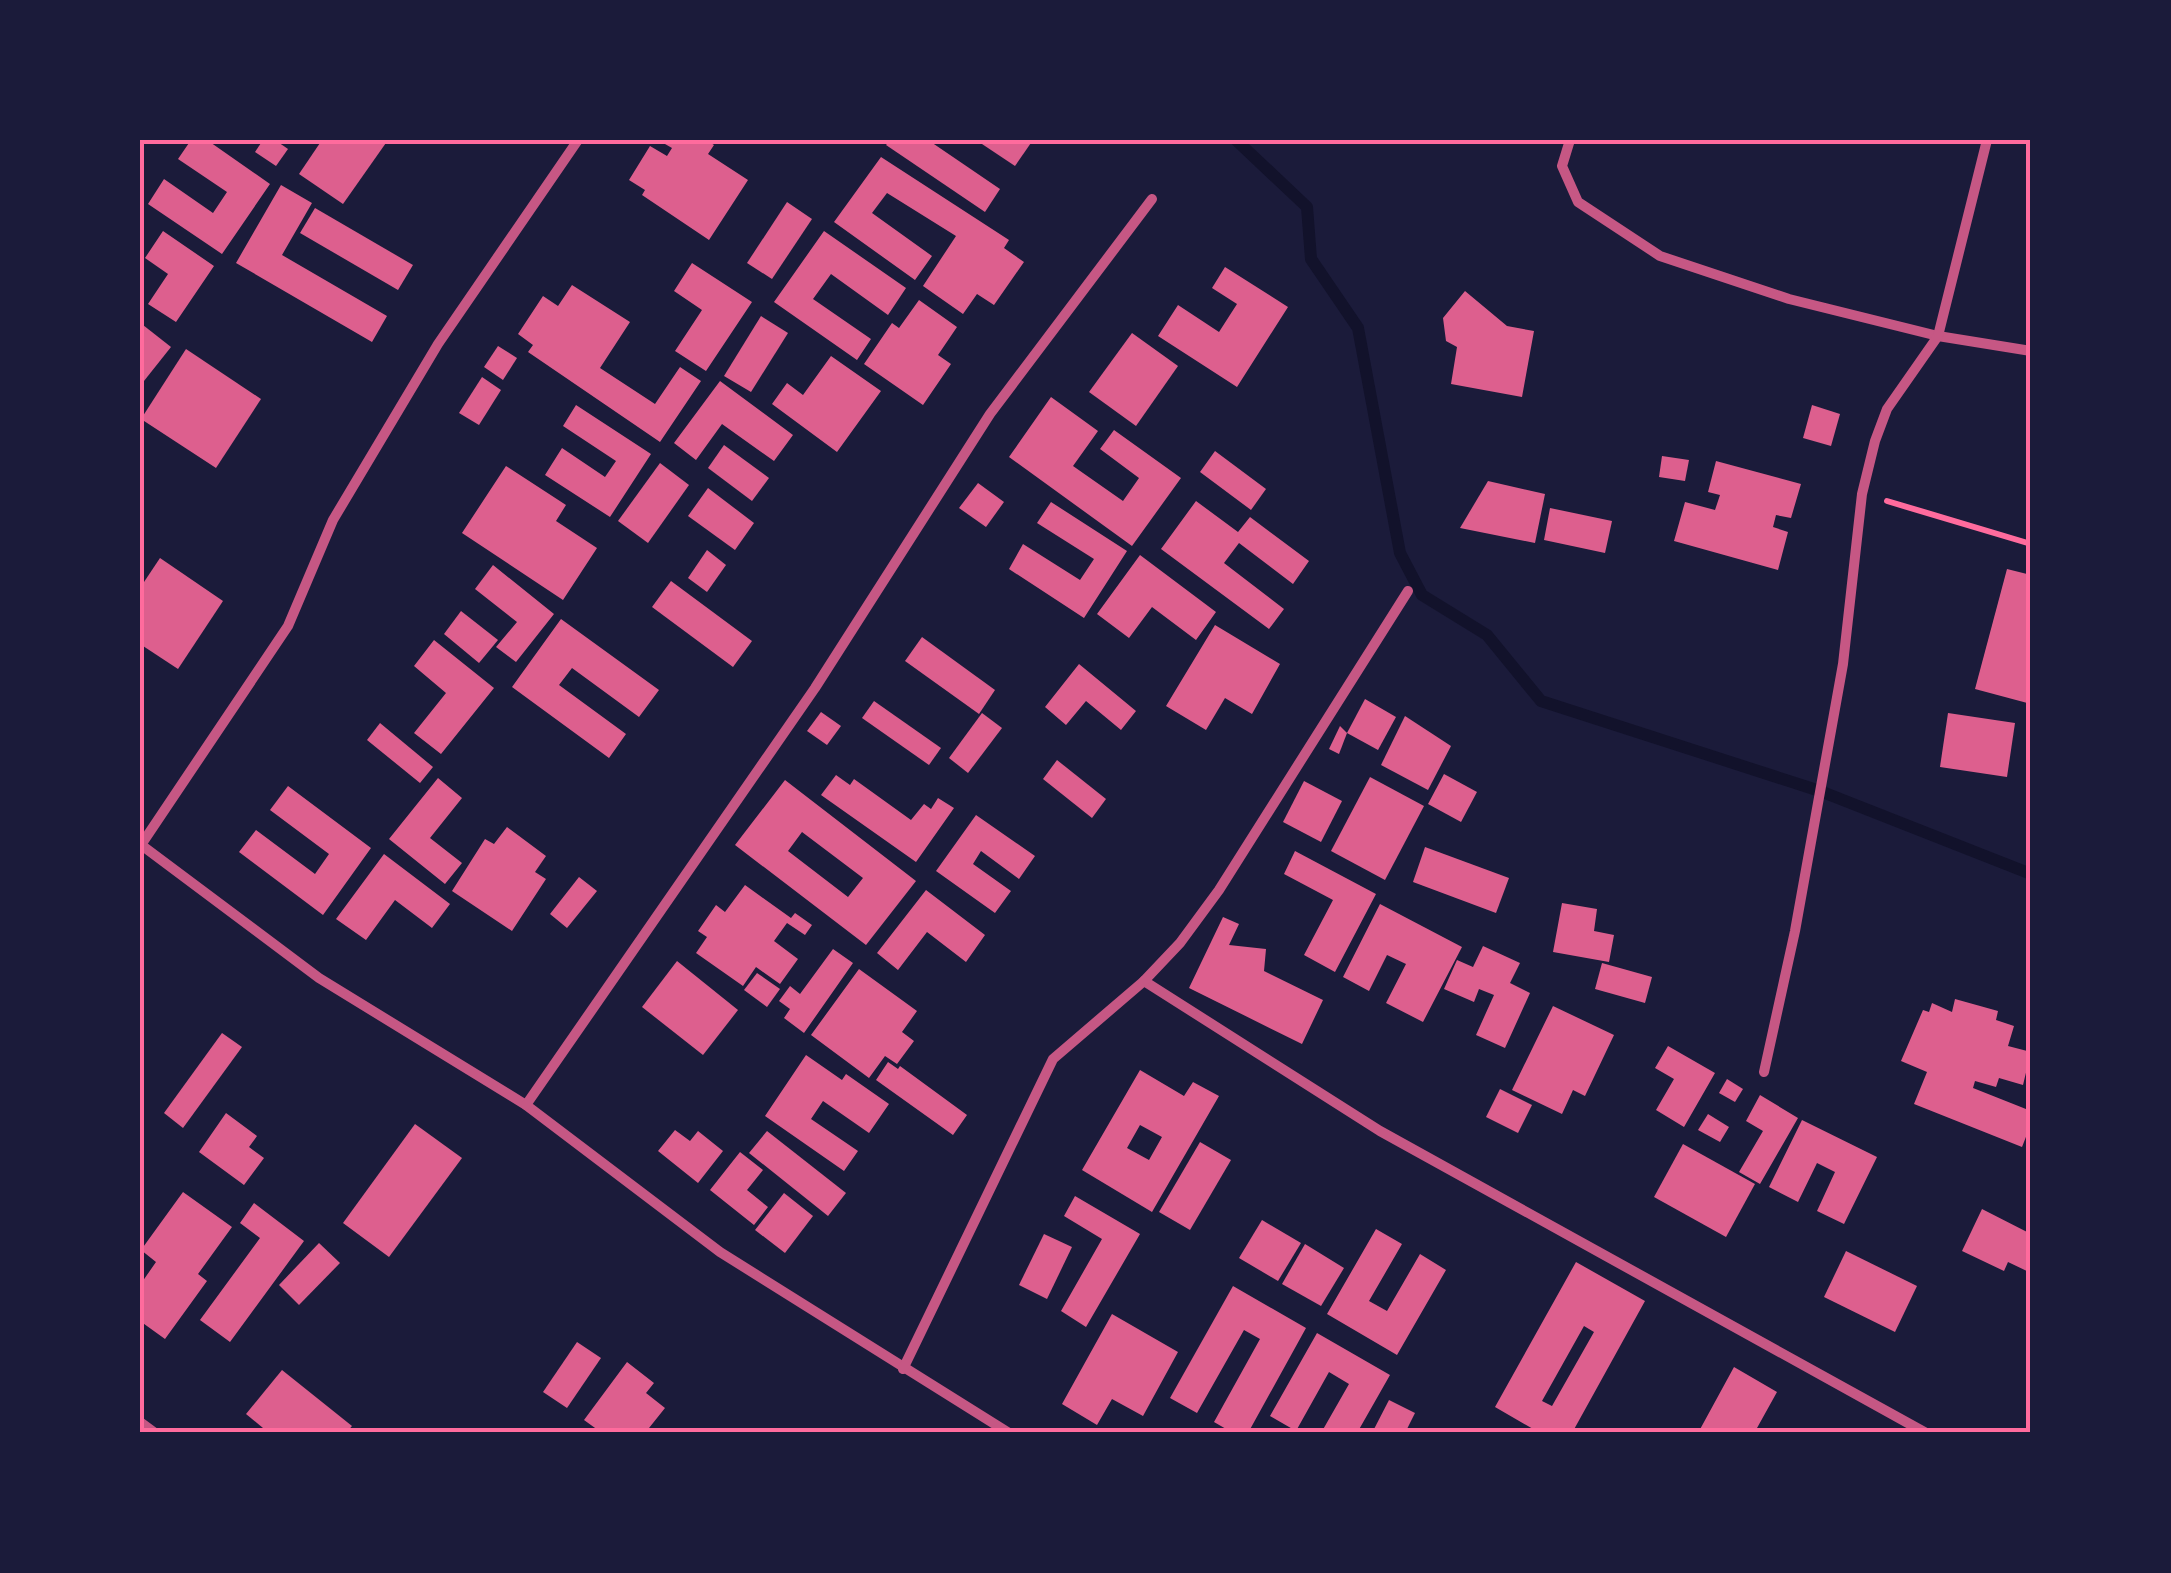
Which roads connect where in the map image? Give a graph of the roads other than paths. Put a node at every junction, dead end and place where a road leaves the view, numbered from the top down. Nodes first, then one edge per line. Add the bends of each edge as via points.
1 (578, 140) edge
2 (1570, 140) edge
3 (1987, 140) edge
4 (1152, 200) dead end
5 (1938, 336) junction
6 (2031, 351) edge
7 (1408, 591) dead end
8 (141, 845) edge
9 (1144, 981) junction
10 (1764, 1072) dead end
11 (526, 1105) junction
12 (902, 1369) junction
13 (140, 1422) edge
14 (155, 1433) edge
15 (1008, 1433) edge
16 (1926, 1433) edge

1 - 8 street via 438,344 333,520 288,626
2 - 5 street via 1562,166 1578,202 1660,256 1788,299
3 - 5 street
4 - 11 street via 990,414 815,688
5 - 6 street
5 - 10 street via 1887,409 1862,494 1843,664
7 - 9 street via 1219,890
8 - 11 street via 319,978
9 - 12 street via 1053,1058
9 - 16 street via 1380,1131
11 - 12 street via 720,1252
12 - 15 street
13 - 14 street

